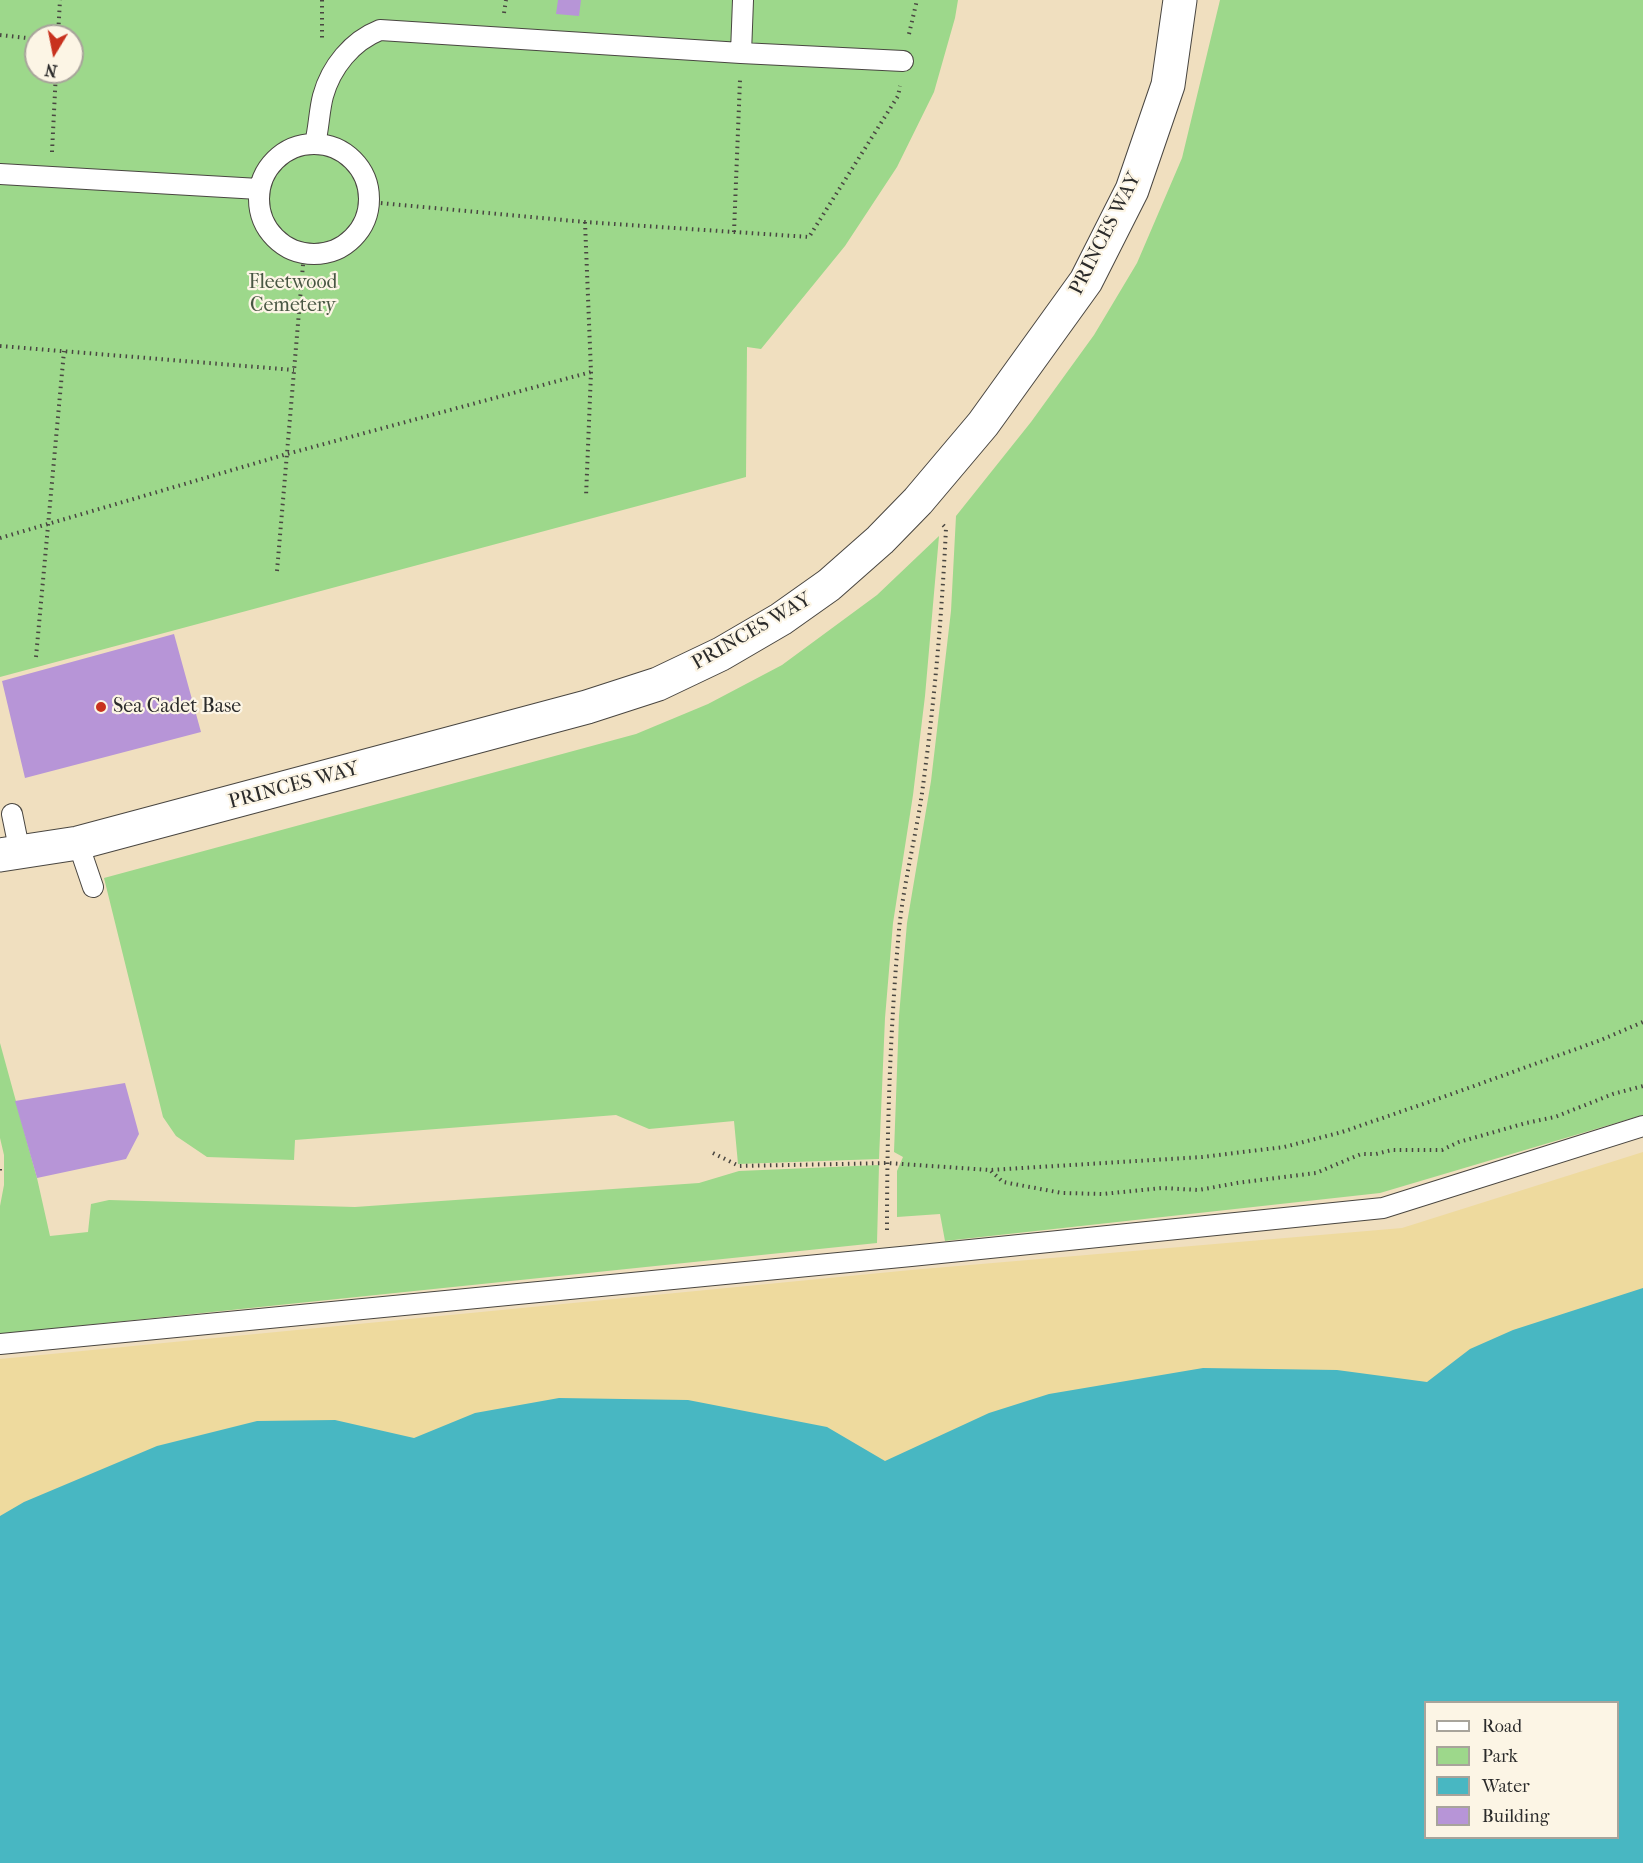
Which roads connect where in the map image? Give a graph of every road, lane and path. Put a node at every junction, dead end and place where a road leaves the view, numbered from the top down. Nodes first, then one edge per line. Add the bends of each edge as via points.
1 (60, 0) edge
2 (743, 0) edge
3 (917, 0) edge
4 (1180, 0) edge
5 (59, 24) edge
6 (0, 35) edge
7 (24, 38) edge
8 (741, 53) junction
9 (903, 61) junction
10 (55, 84) edge
11 (315, 143) junction
12 (0, 174) edge
13 (50, 177) junction
14 (259, 189) junction
15 (369, 202) junction
16 (585, 222) junction
17 (734, 232) junction
18 (304, 253) junction
19 (0, 346) edge
20 (64, 351) junction
21 (294, 370) junction
22 (591, 372) junction
23 (287, 454) junction
24 (586, 497) dead end
25 (918, 501) junction
26 (48, 524) junction
27 (0, 538) edge
28 (277, 571) dead end
29 (36, 657) dead end
30 (12, 814) dead end
31 (78, 843) junction
32 (10, 854) edge
33 (93, 887) dead end
34 (1643, 1022) edge
35 (1643, 1086) edge
36 (1643, 1126) edge
37 (714, 1153) dead end
38 (887, 1162) junction
39 (0, 1169) edge
40 (990, 1170) junction
41 (0, 1174) edge
42 (887, 1258) junction
43 (0, 1344) edge

1 - 5 path
2 - 8 lane
3 - 9 path
4 - 25 street, PRINCES WAY via 1168,85 1132,190 1086,281 983,424
6 - 7 path
8 - 9 lane
8 - 11 lane via 380,30 366,35 336,64 322,96
8 - 17 path
9 - 17 path via 898,96 809,237
10 - 13 path
11 - 14 lane via 296,146 272,161
11 - 15 lane via 345,152 357,164 367,181
12 - 13 lane
13 - 14 lane
14 - 18 lane via 259,213 266,228 279,243
15 - 16 path
15 - 18 lane via 364,224 347,244 329,253
16 - 17 path
16 - 22 path
18 - 21 path
19 - 20 path
20 - 21 path
20 - 26 path
21 - 23 path
22 - 23 path
22 - 24 path
23 - 26 path
23 - 28 path
25 - 31 street, PRINCES WAY via 838,578 781,620 658,684 575,710
25 - 38 path via 946,528 942,612 924,779 900,927
26 - 27 path
26 - 29 path
30 - 32 lane
31 - 32 street, PRINCES WAY
31 - 33 lane
34 - 40 path via 1439,1099 1284,1147 1202,1157
35 - 40 path via 1442,1150 1361,1154 1316,1173 1199,1190 1062,1193 1003,1182
36 - 42 lane via 1383,1208
37 - 38 path via 739,1166
38 - 40 path
38 - 42 path
39 - 41 path
42 - 43 lane

